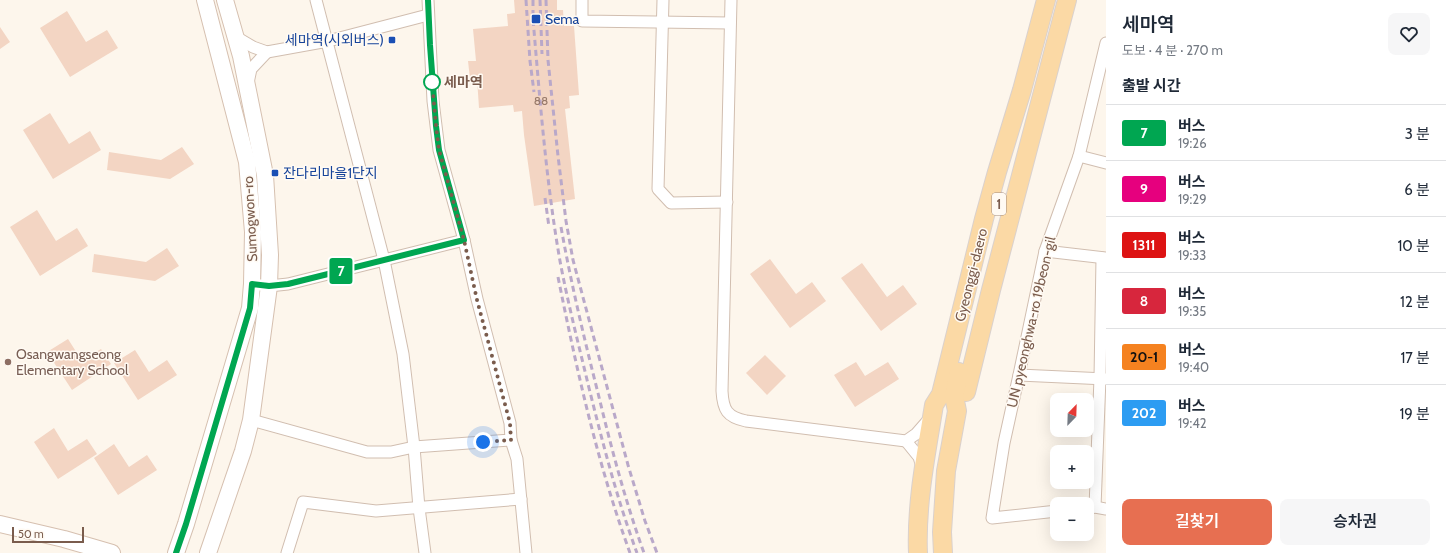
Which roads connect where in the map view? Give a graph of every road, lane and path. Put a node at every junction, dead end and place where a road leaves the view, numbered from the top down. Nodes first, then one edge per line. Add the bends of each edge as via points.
1 (205, 0) edge
2 (225, 0) edge
3 (316, 0) edge
4 (428, 0) edge
5 (582, 0) edge
6 (663, 0) edge
7 (731, 0) edge
8 (1036, 0) edge
9 (1057, 0) edge
10 (1067, 0) edge
11 (428, 15) junction
12 (662, 22) junction
13 (730, 23) junction
14 (236, 37) junction
15 (328, 41) junction
16 (1106, 44) edge
17 (266, 52) junction
18 (248, 87) junction
19 (1079, 156) junction
20 (1106, 162) edge
21 (727, 202) junction
22 (464, 240) junction
23 (1045, 251) junction
24 (1104, 258) edge
25 (384, 260) junction
26 (252, 284) junction
27 (269, 286) junction
28 (1019, 375) junction
29 (1103, 379) edge
30 (934, 410) junction
31 (957, 411) junction
32 (251, 420) junction
33 (511, 440) junction
34 (906, 441) junction
35 (414, 448) junction
36 (924, 471) junction
37 (521, 500) junction
38 (419, 508) junction
39 (1096, 508) edge
40 (1050, 513) edge
41 (0, 524) edge
42 (112, 553) edge
43 (176, 553) edge
44 (208, 553) edge
45 (287, 553) edge
46 (425, 553) edge
47 (526, 553) edge
48 (918, 553) edge
49 (943, 553) edge

1 - 26 street, Sumogwon-ro via 247,162 253,232
2 - 14 street, Sumogwon-ro
3 - 15 street
4 - 11 street
5 - 12 street via 582,21
6 - 12 street
7 - 13 street
8 - 30 main road via 964,260 932,392
9 - 31 main road, Gyeonggi-daero / 1 via 1006,176 954,396
10 - 31 main road via 965,398
11 - 15 street
11 - 22 street via 433,101 439,150
12 - 13 street
12 - 21 street via 658,190 671,203
13 - 21 street
14 - 17 street
14 - 18 street, Sumogwon-ro
15 - 17 street
15 - 25 street
16 - 19 street, UN pyeonghwa-ro 19beon-gil
17 - 18 street via 251,69
18 - 27 street, Sumogwon-ro via 265,175 270,255
19 - 20 street
19 - 23 street, UN pyeonghwa-ro 19beon-gil
21 - 34 street via 722,392 727,412 746,421
22 - 25 street
22 - 33 street via 477,300 510,423
23 - 24 street
23 - 28 street, UN pyeonghwa-ro 19beon-gil
24 - 29 street
25 - 27 street via 288,284
25 - 35 street via 403,354
26 - 27 street
26 - 43 street, Sumogwon-ro via 250,308 189,517
27 - 32 street, Sumogwon-ro
28 - 29 street
28 - 40 street, UN pyeonghwa-ro 19beon-gil via 1004,443 992,518
29 - 39 street
30 - 34 street via 916,434
30 - 36 main road
31 - 49 main road, Gyeonggi-daero / 1 via 946,471
32 - 35 street via 367,452 391,452
32 - 44 street, Sumogwon-ro
33 - 35 street
33 - 37 street via 517,459
34 - 36 street via 919,457
35 - 38 street
36 - 48 main road via 917,530
37 - 38 street
37 - 47 street
38 - 45 street via 376,511 304,502
38 - 46 street
41 - 42 street

